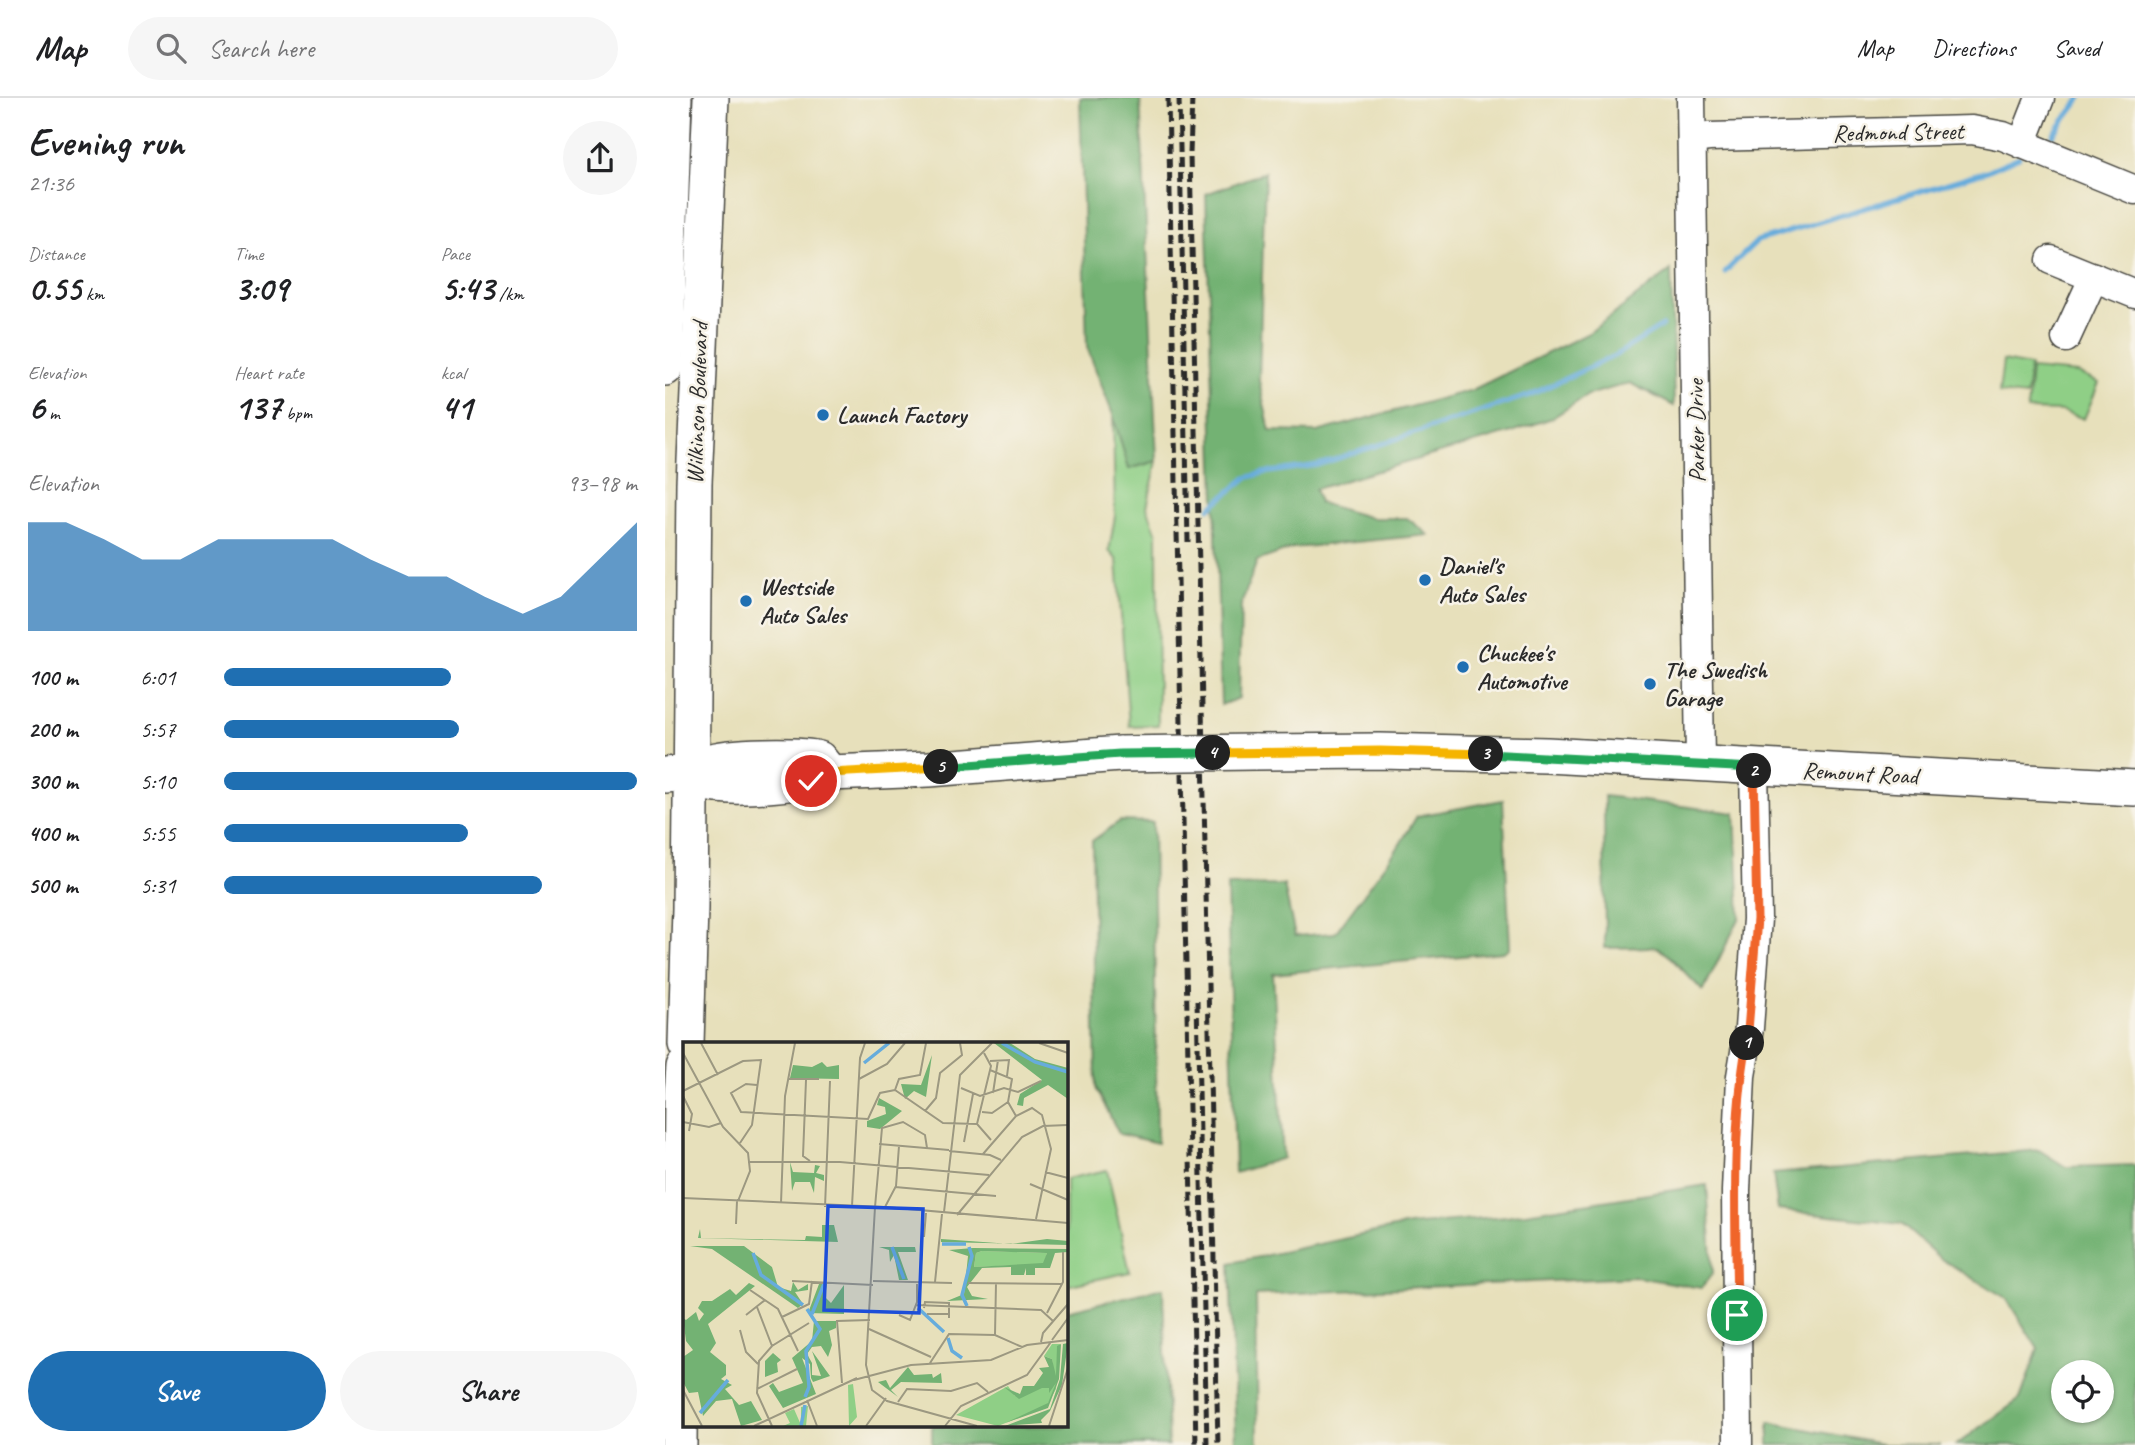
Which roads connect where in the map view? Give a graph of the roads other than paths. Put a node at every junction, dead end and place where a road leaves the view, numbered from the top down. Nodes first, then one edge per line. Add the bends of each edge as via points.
1 (674, 98) edge
2 (711, 98) edge
3 (1691, 98) edge
4 (2040, 98) edge
5 (1692, 139) junction
6 (2022, 144) junction
7 (2135, 190) edge
8 (2051, 260) dead end
9 (2094, 278) junction
10 (2135, 294) edge
11 (2066, 338) dead end
12 (665, 368) edge
13 (1700, 764) junction
14 (1754, 768) junction
15 (678, 775) edge
16 (2135, 788) edge
17 (686, 1042) edge
18 (677, 1085) edge
19 (679, 1445) edge
20 (1738, 1445) edge

1 - 12 main road, Wilkinson Boulevard
2 - 15 main road, Wilkinson Boulevard
3 - 5 street, Parker Drive
4 - 6 street
5 - 6 street, Redmond Street via 1957,128 1988,132
5 - 13 street, Parker Drive
6 - 7 street, Redmond Street
8 - 9 street
9 - 10 street
9 - 11 street
13 - 14 main road, Remount Road
13 - 15 main road, Remount Road, bridge via 1539,755 1254,752 1120,754 830,773 801,782 725,786
14 - 16 main road, Remount Road
14 - 20 street via 1757,919 1741,1076 1736,1191
15 - 17 main road, Wilkinson Boulevard
18 - 19 main road

